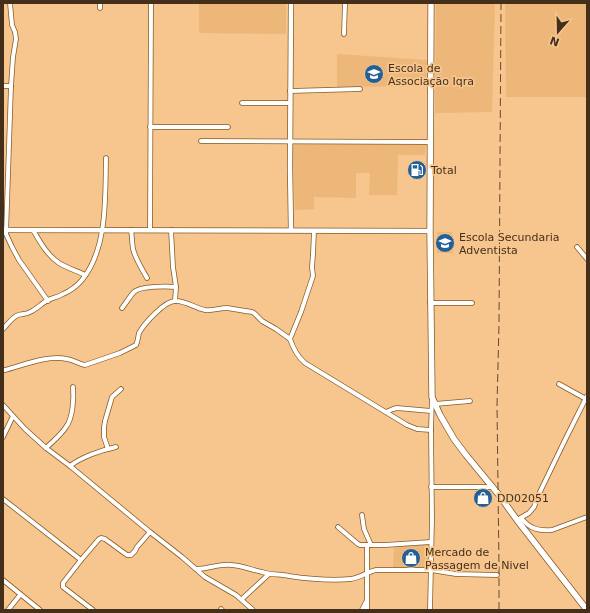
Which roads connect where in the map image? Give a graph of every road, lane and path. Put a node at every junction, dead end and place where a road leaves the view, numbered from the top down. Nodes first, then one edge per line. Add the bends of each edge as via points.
1 (10, 3) edge
2 (151, 3) edge
3 (291, 3) edge
4 (345, 3) edge
5 (431, 3) edge
6 (344, 34) dead end
7 (3, 86) edge
8 (11, 86) junction
9 (360, 89) dead end
10 (290, 91) junction
11 (290, 102) junction
12 (242, 103) dead end
13 (150, 126) junction
14 (228, 127) dead end
15 (201, 141) dead end
16 (290, 142) junction
17 (430, 142) junction
18 (106, 158) dead end
19 (5, 230) edge
20 (33, 230) junction
21 (103, 230) junction
22 (131, 230) junction
23 (150, 230) junction
24 (171, 230) junction
25 (291, 230) junction
26 (314, 231) junction
27 (430, 231) junction
28 (577, 247) dead end
29 (587, 259) edge
30 (86, 275) junction
31 (147, 278) dead end
32 (176, 287) junction
33 (48, 301) junction
34 (175, 301) junction
35 (472, 303) dead end
36 (430, 304) junction
37 (122, 308) dead end
38 (3, 329) edge
39 (290, 339) junction
40 (5, 370) dead end
41 (559, 384) dead end
42 (73, 387) dead end
43 (121, 389) dead end
44 (432, 397) junction
45 (586, 397) edge
46 (470, 401) dead end
47 (435, 404) junction
48 (3, 405) edge
49 (431, 411) junction
50 (386, 412) junction
51 (13, 416) junction
52 (431, 430) junction
53 (3, 437) edge
54 (116, 447) dead end
55 (46, 448) junction
56 (108, 449) junction
57 (70, 466) junction
58 (431, 487) junction
59 (492, 487) junction
60 (4, 501) edge
61 (362, 516) dead end
62 (587, 517) edge
63 (519, 519) junction
64 (338, 527) dead end
65 (150, 532) junction
66 (431, 542) junction
67 (369, 545) junction
68 (81, 560) junction
69 (196, 569) junction
70 (431, 570) junction
71 (367, 573) junction
72 (269, 574) junction
73 (497, 575) dead end
74 (3, 580) edge
75 (20, 595) junction
76 (242, 599) junction
77 (367, 602) junction
78 (8, 610) edge
79 (40, 610) edge
80 (92, 610) edge
81 (254, 610) edge
82 (362, 610) edge
83 (367, 610) edge
84 (430, 610) edge
85 (587, 610) edge

1 - 8 street via 16,39
2 - 13 street
3 - 10 street
4 - 6 street
5 - 17 main road
7 - 8 street
8 - 19 street
9 - 10 street
10 - 11 street
11 - 12 street
11 - 16 street
13 - 14 street
13 - 23 street
15 - 16 street
16 - 17 street
16 - 25 street
17 - 27 main road
18 - 21 street
19 - 20 street
19 - 33 street via 19,260
20 - 21 street
20 - 30 street via 44,248 58,262
21 - 22 street
21 - 30 street via 98,250
22 - 23 street
22 - 31 street via 135,255
23 - 24 street
24 - 25 street
24 - 32 street
25 - 26 street
26 - 27 street
26 - 39 street via 313,276
27 - 36 main road
28 - 29 street
30 - 33 street via 74,288
32 - 34 street
32 - 37 street via 138,289
33 - 38 street via 29,313 20,314
34 - 39 street via 204,310 226,308 252,312 262,322
34 - 40 street via 166,304 154,315 138,334 136,345 120,353 85,365 69,359 48,359
35 - 36 street
36 - 44 main road
39 - 50 street via 305,363
41 - 45 street
42 - 55 street via 69,422
43 - 56 street via 112,397 104,421 104,437
44 - 47 main road
44 - 49 street
45 - 63 street via 534,508
46 - 47 street
47 - 59 main road via 454,439
48 - 51 street
49 - 50 street via 397,408
49 - 52 street
50 - 52 street via 407,425
51 - 53 street
51 - 55 street
52 - 58 street
54 - 56 street
55 - 57 street
56 - 57 street via 78,460
57 - 65 street
58 - 59 street
58 - 66 street
59 - 63 main road
60 - 68 street
61 - 67 street
62 - 63 street via 552,530 532,528
63 - 85 main road
64 - 67 street via 358,544
65 - 68 street via 132,555 127,555 102,538
65 - 69 street
66 - 67 street
66 - 70 street
67 - 71 street
68 - 80 street via 63,586
69 - 72 street via 232,564
69 - 76 street via 209,580
70 - 71 street via 376,570
70 - 73 street via 456,574
70 - 84 street
71 - 72 street via 346,579 299,578
71 - 77 street
72 - 76 street
74 - 75 street
75 - 78 street
75 - 79 street
76 - 81 street
77 - 82 street
77 - 83 street

